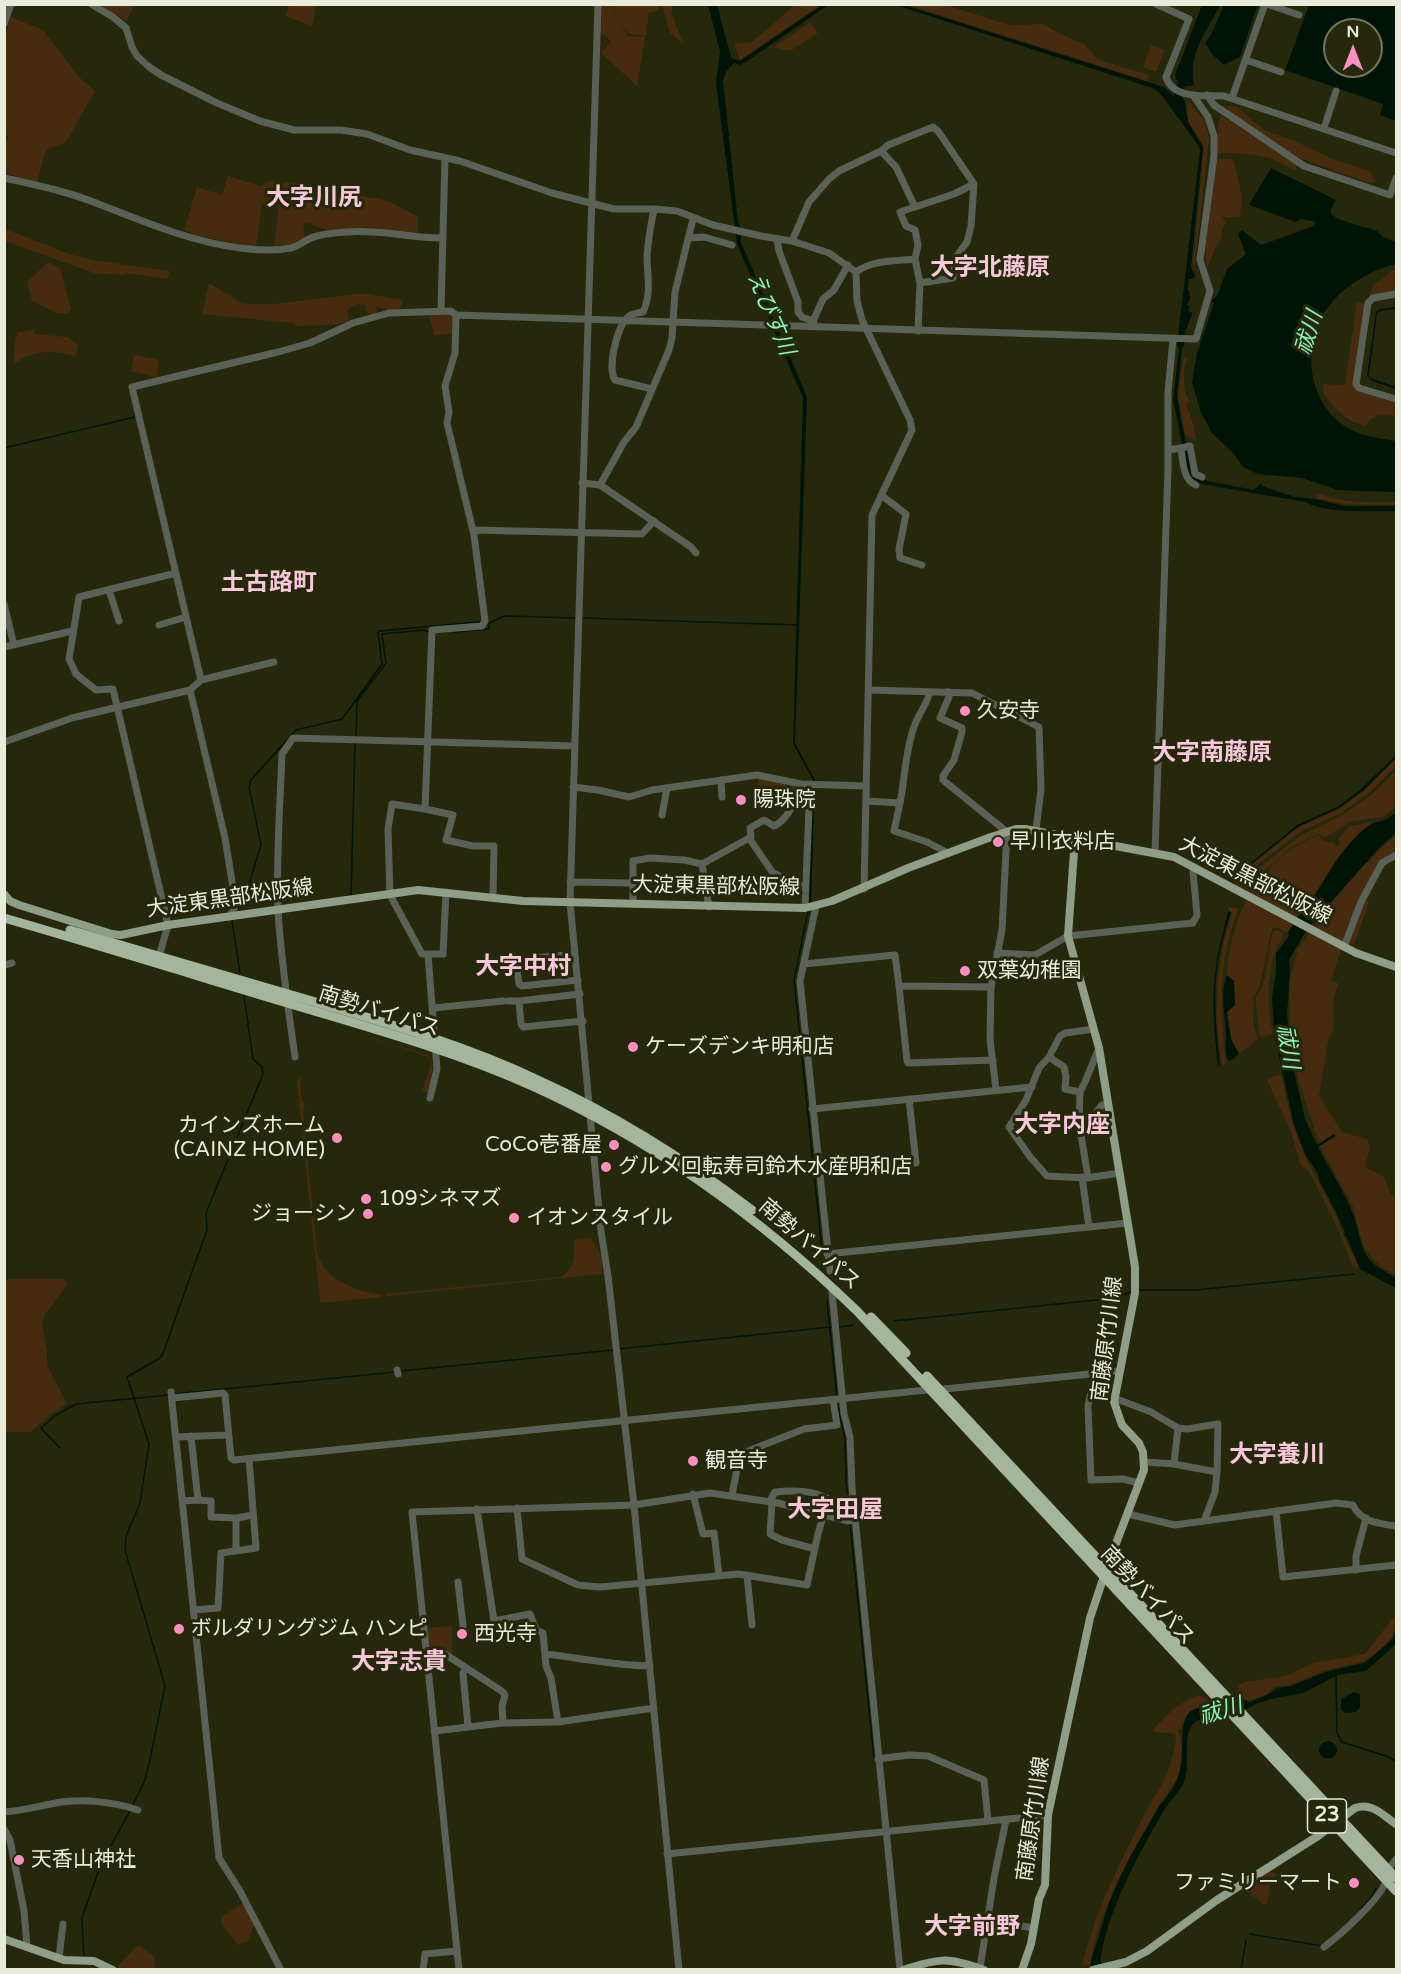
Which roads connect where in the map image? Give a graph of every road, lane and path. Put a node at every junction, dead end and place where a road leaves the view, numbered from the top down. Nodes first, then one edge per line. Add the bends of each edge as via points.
1 (11, 4) edge
2 (91, 4) edge
3 (598, 4) edge
4 (1156, 4) edge
5 (1266, 4) edge
6 (1299, 15) dead end
7 (4, 24) edge
8 (1245, 60) junction
9 (1281, 72) dead end
10 (1336, 91) dead end
11 (1193, 95) junction
12 (1207, 95) junction
13 (1232, 98) junction
14 (1324, 128) junction
15 (881, 151) junction
16 (1396, 153) edge
17 (445, 158) junction
18 (4, 178) edge
19 (1396, 178) edge
20 (974, 184) junction
21 (591, 203) junction
22 (915, 207) junction
23 (654, 208) junction
24 (693, 219) junction
25 (442, 238) junction
26 (688, 238) junction
27 (777, 239) junction
28 (792, 241) junction
29 (732, 245) dead end
30 (915, 259) junction
31 (848, 265) junction
32 (856, 272) junction
33 (920, 283) junction
34 (1396, 294) edge
35 (441, 310) junction
36 (456, 315) junction
37 (588, 320) junction
38 (624, 321) junction
39 (813, 321) junction
40 (673, 323) junction
41 (819, 327) junction
42 (867, 329) junction
43 (918, 331) junction
44 (1173, 339) junction
45 (652, 389) junction
46 (1396, 399) edge
47 (1184, 448) junction
48 (1168, 450) junction
49 (1202, 477) dead end
50 (582, 483) junction
51 (600, 485) junction
52 (1196, 485) dead end
53 (881, 495) junction
54 (654, 520) junction
55 (474, 530) junction
56 (581, 534) junction
57 (696, 553) dead end
58 (922, 566) dead end
59 (176, 573) junction
60 (109, 590) junction
61 (4, 604) edge
62 (186, 617) junction
63 (119, 621) dead end
64 (159, 625) dead end
65 (72, 631) junction
66 (14, 645) junction
67 (4, 647) edge
68 (274, 662) dead end
69 (201, 680) junction
70 (190, 690) junction
71 (869, 690) junction
72 (930, 692) junction
73 (948, 692) junction
74 (118, 706) junction
75 (4, 742) edge
76 (427, 742) junction
77 (574, 746) junction
78 (721, 780) junction
79 (801, 784) junction
80 (812, 784) junction
81 (866, 786) junction
82 (573, 787) junction
83 (667, 788) junction
84 (722, 797) dead end
85 (866, 801) junction
86 (900, 803) junction
87 (425, 808) junction
88 (662, 815) dead end
89 (1036, 830) junction
90 (1007, 831) junction
91 (748, 838) junction
92 (1075, 838) junction
93 (1155, 852) junction
94 (948, 853) junction
95 (1396, 855) edge
96 (702, 864) junction
97 (1195, 867) junction
98 (570, 882) junction
99 (633, 883) junction
100 (805, 887) junction
101 (864, 889) junction
102 (446, 892) junction
103 (4, 894) edge
104 (390, 895) junction
105 (493, 898) junction
106 (570, 902) junction
107 (633, 904) junction
108 (816, 906) junction
109 (709, 907) junction
110 (805, 908) junction
111 (278, 910) junction
112 (4, 911) edge
113 (233, 915) junction
114 (4, 918) edge
115 (168, 925) junction
116 (1068, 936) junction
117 (1343, 946) junction
118 (998, 953) junction
119 (575, 954) junction
120 (428, 955) junction
121 (158, 960) junction
122 (516, 960) junction
123 (504, 961) dead end
124 (804, 964) junction
125 (1396, 967) edge
126 (578, 980) junction
127 (899, 986) junction
128 (991, 987) junction
129 (580, 994) junction
130 (288, 998) junction
131 (519, 1000) junction
132 (433, 1008) junction
133 (583, 1021) junction
134 (1094, 1029) junction
135 (436, 1044) junction
136 (1099, 1048) junction
137 (295, 1057) dead end
138 (1049, 1057) junction
139 (993, 1060) junction
140 (1032, 1087) junction
141 (996, 1090) junction
142 (1080, 1092) junction
143 (430, 1098) dead end
144 (909, 1099) junction
145 (1108, 1104) junction
146 (590, 1105) junction
147 (812, 1110) junction
148 (591, 1116) junction
149 (1079, 1123) junction
150 (916, 1162) dead end
151 (1120, 1173) junction
152 (1085, 1177) junction
153 (1128, 1223) junction
154 (1089, 1227) junction
155 (827, 1254) junction
156 (830, 1271) dead end
157 (832, 1292) dead end
158 (1119, 1371) junction
159 (1095, 1373) junction
160 (945, 1389) dead end
161 (927, 1390) dead end
162 (1114, 1398) junction
163 (838, 1399) junction
164 (624, 1421) junction
165 (1178, 1428) junction
166 (228, 1435) junction
167 (191, 1436) junction
168 (176, 1437) junction
169 (249, 1459) junction
170 (1145, 1462) junction
171 (1174, 1464) junction
172 (1217, 1472) junction
173 (1139, 1483) junction
174 (693, 1494) junction
175 (732, 1495) junction
176 (198, 1500) junction
177 (182, 1501) junction
178 (771, 1502) junction
179 (634, 1505) junction
180 (517, 1508) junction
181 (477, 1509) junction
182 (1276, 1511) junction
183 (1128, 1514) junction
184 (253, 1515) junction
185 (824, 1516) junction
186 (236, 1518) junction
187 (1366, 1518) junction
188 (852, 1520) junction
189 (1204, 1521) junction
190 (1396, 1526) edge
191 (815, 1549) junction
192 (236, 1551) junction
193 (1396, 1566) edge
194 (1356, 1570) junction
195 (1106, 1572) junction
196 (719, 1575) junction
197 (747, 1575) junction
198 (458, 1582) dead end
199 (640, 1582) junction
200 (194, 1610) junction
201 (752, 1625) dead end
202 (463, 1626) dead end
203 (426, 1654) junction
204 (545, 1654) junction
205 (650, 1666) junction
206 (466, 1668) junction
207 (654, 1708) junction
208 (558, 1722) junction
209 (503, 1723) junction
210 (468, 1727) junction
211 (434, 1731) junction
212 (878, 1759) junction
213 (134, 1809) dead end
214 (4, 1812) edge
215 (1048, 1815) junction
216 (1006, 1820) junction
217 (988, 1821) junction
218 (1338, 1821) junction
219 (1396, 1824) edge
220 (4, 1829) edge
221 (886, 1832) junction
222 (668, 1854) junction
223 (1396, 1859) edge
224 (1391, 1876) edge
225 (1396, 1891) edge
226 (989, 1920) junction
227 (63, 1924) dead end
228 (1034, 1928) junction
229 (4, 1939) edge
230 (27, 1946) junction
231 (1324, 1947) dead end
232 (457, 1951) junction
233 (58, 1958) junction
234 (1124, 1966) edge
235 (982, 1969) edge
236 (113, 1970) edge
237 (281, 1970) edge
238 (423, 1970) edge
239 (459, 1970) edge
240 (679, 1970) edge
241 (902, 1970) edge
242 (1022, 1970) edge
243 (1093, 1970) edge

1 - 7 street
2 - 17 street via 126,28 137,56 148,66 221,105 283,128 353,131
3 - 21 street
4 - 11 street via 1189,19 1166,77 1171,87
5 - 6 street
5 - 8 street
8 - 9 street
8 - 13 street
10 - 14 street
11 - 12 street
11 - 44 street via 1208,117 1214,136 1200,260 1210,291 1196,339
12 - 13 street
12 - 19 street via 1214,105 1304,166 1390,195
13 - 14 street
14 - 16 street
15 - 20 street via 888,144 933,127
15 - 22 street via 896,167
15 - 28 street via 839,171 822,186 804,211
17 - 21 street
17 - 25 street
18 - 25 street via 90,201 194,239 241,248 285,249 322,234 360,231
20 - 22 street
20 - 33 street via 971,226 967,242 956,257 953,278
21 - 23 street via 614,209
21 - 37 street
22 - 30 street via 900,212 906,226 915,230
23 - 24 street via 677,211
23 - 38 street via 646,306 643,312
24 - 26 street
24 - 27 street
25 - 35 street
26 - 29 street via 704,237
26 - 40 street via 675,292
27 - 28 street
27 - 39 street via 798,312
28 - 31 street via 829,253
30 - 32 street via 878,263
30 - 33 street
31 - 32 street
31 - 39 street via 834,290 823,299
32 - 42 street via 856,301
33 - 43 street
34 - 46 street via 1373,298 1368,303 1356,384
35 - 36 street via 451,310
35 - 59 street via 388,313 353,323 310,343 132,387
36 - 37 street
36 - 55 street via 454,353 445,386 447,423 464,484 464,505
37 - 38 street
37 - 50 street
38 - 40 street
38 - 45 street via 613,356 612,375 615,380
39 - 41 street
40 - 41 street
40 - 45 street via 669,350
41 - 42 street
42 - 43 street
42 - 53 street via 912,430
43 - 44 street
44 - 48 street
45 - 51 street via 636,427
47 - 48 street
47 - 49 street via 1190,446 1196,474
47 - 52 street via 1186,478
48 - 93 street
50 - 51 street
50 - 56 street
51 - 54 street
53 - 58 street via 906,514 900,558
53 - 71 street via 872,517
54 - 56 street via 642,534
54 - 57 street
55 - 56 street
55 - 76 street via 485,622 483,626 432,633
56 - 77 street
59 - 60 street
59 - 62 street
60 - 63 street
60 - 65 street via 79,597
61 - 66 street
62 - 64 street
62 - 69 street
65 - 66 street
65 - 74 street via 72,668 96,690 113,689
66 - 67 street
68 - 69 street
69 - 70 street
70 - 74 street via 167,691
70 - 113 street via 225,838 236,900
71 - 72 street
71 - 81 street
72 - 73 street
72 - 86 street via 908,747
73 - 89 street via 972,693 1039,727 1041,789
73 - 90 street via 940,718 962,728 962,732 943,780
74 - 75 street
74 - 115 street
76 - 77 street
76 - 87 street
76 - 111 street via 296,738 282,754
77 - 82 street
78 - 79 street via 761,776
78 - 83 street
78 - 84 street
79 - 80 street
79 - 91 street via 781,822 774,826 764,820 750,828
80 - 81 street
80 - 100 street
81 - 85 street
82 - 83 street via 626,797
82 - 98 street
83 - 88 street
85 - 86 street
85 - 101 street
86 - 94 street via 894,831
87 - 104 street via 392,804 388,829
87 - 105 street via 453,815 446,840 494,846
89 - 90 main road, 大淀東黒部松阪線
89 - 92 main road, 大淀東黒部松阪線
90 - 94 main road, 大淀東黒部松阪線
90 - 118 street
91 - 96 street
91 - 100 street via 773,873
92 - 93 main road, 大淀東黒部松阪線
92 - 116 main road, 南藤原竹川線
93 - 97 main road, 大淀東黒部松阪線
94 - 101 main road, 大淀東黒部松阪線
95 - 117 street via 1382,863
96 - 99 street via 651,858 633,861
96 - 109 street
97 - 116 street via 1197,915 1193,923
97 - 117 main road, 大淀東黒部松阪線
98 - 99 street
98 - 106 street
99 - 107 street
100 - 110 street
101 - 108 main road, 大淀東黒部松阪線
102 - 104 main road, 大淀東黒部松阪線 via 418,890
102 - 105 main road, 大淀東黒部松阪線
102 - 120 street via 443,954
103 - 115 main road, 大淀東黒部松阪線 via 14,904 112,934
104 - 111 main road, 大淀東黒部松阪線
104 - 120 street via 422,954
105 - 106 main road, 大淀東黒部松阪線
106 - 107 main road, 大淀東黒部松阪線
106 - 119 street
107 - 109 main road, 大淀東黒部松阪線
108 - 110 main road, 大淀東黒部松阪線
108 - 124 street
109 - 110 main road, 大淀東黒部松阪線
111 - 113 main road, 大淀東黒部松阪線
111 - 130 street
112 - 121 highway, 南勢バイパス / 23
113 - 115 main road, 大淀東黒部松阪線
114 - 121 highway, 南勢バイパス / 23
115 - 121 street
116 - 118 street via 1035,955
116 - 134 main road, 南藤原竹川線
117 - 125 main road, 大淀東黒部松阪線
118 - 128 street
119 - 122 street
119 - 126 street
120 - 132 street
121 - 130 highway, 南勢バイパス / 23
122 - 123 street
122 - 126 street via 520,986
124 - 127 street via 896,955
124 - 147 street via 800,981
126 - 129 street
127 - 128 street
127 - 139 street via 908,1063
128 - 139 street
129 - 131 street
129 - 133 street
130 - 135 highway, 南勢バイパス / 23
130 - 137 street
131 - 132 street
131 - 133 street via 523,1027
132 - 135 street
133 - 146 street
134 - 136 main road, 南藤原竹川線
134 - 138 street via 1065,1033
135 - 143 street via 436,1073
135 - 146 highway, 南勢バイパス / 23 via 496,1061
135 - 148 highway, 南勢バイパス / 23
136 - 142 street
136 - 145 main road, 南藤原竹川線
138 - 140 street via 1039,1068
138 - 142 street via 1064,1067 1065,1089
139 - 141 street
140 - 141 street
140 - 152 street via 1010,1130 1047,1176
141 - 144 street
142 - 149 street
144 - 147 street
144 - 150 street
145 - 149 street via 1102,1105 1089,1122
145 - 151 main road, 南藤原竹川線
146 - 148 street
146 - 195 highway, 南勢バイパス / 23 via 703,1174 805,1254 886,1331
147 - 155 street
148 - 164 street
148 - 195 highway, 南勢バイパス / 23 via 700,1180 805,1262 857,1311
149 - 152 street
151 - 152 street
151 - 153 main road, 南藤原竹川線
152 - 154 street
153 - 154 street
153 - 158 main road, 南藤原竹川線 via 1136,1268 1135,1291
154 - 155 street
155 - 156 street
157 - 163 street
158 - 159 street
158 - 162 main road, 南藤原竹川線
159 - 160 street
159 - 173 street via 1088,1406 1091,1480
161 - 163 street
162 - 165 street
162 - 170 main road, 南藤原竹川線 via 1118,1417 1139,1443
163 - 164 street
163 - 175 street via 837,1425 804,1429 743,1453
163 - 188 street via 850,1437
164 - 169 street
164 - 179 street
165 - 171 street
165 - 172 street via 1218,1424
166 - 167 street
166 - 168 street via 223,1393 172,1396
166 - 169 street via 231,1458
167 - 168 street
167 - 176 street
168 - 177 street
169 - 184 street
170 - 171 street
170 - 173 main road, 南藤原竹川線
171 - 172 street
172 - 189 street via 1215,1492
173 - 183 main road, 南藤原竹川線
174 - 175 street
174 - 179 street
174 - 196 street via 703,1534 714,1533
175 - 178 street
176 - 177 street
176 - 186 street via 211,1501 211,1517
177 - 200 street
178 - 185 street
178 - 185 street via 775,1492 789,1490 824,1496 828,1498
178 - 191 street via 770,1534
179 - 180 street
179 - 199 street
180 - 181 street
180 - 199 street via 522,1558 578,1585 600,1587
181 - 203 street via 412,1512
181 - 204 street via 494,1621 530,1614 537,1630 543,1633
182 - 187 street via 1342,1503 1353,1505
182 - 189 street
182 - 194 street via 1283,1577
183 - 189 street via 1169,1526
183 - 195 main road, 南藤原竹川線
184 - 186 street
184 - 192 street via 255,1548
185 - 188 street
185 - 191 street
186 - 192 street
187 - 190 street
187 - 194 street
188 - 212 street
191 - 197 street via 807,1585
192 - 200 street via 220,1553 218,1608
193 - 194 street
195 - 215 main road, 南藤原竹川線 via 1090,1618
195 - 218 highway, 南勢バイパス / 23
196 - 197 street
196 - 199 street
197 - 201 street
198 - 202 street
199 - 205 street
200 - 237 street via 219,1858
203 - 206 street via 445,1654
203 - 211 street
204 - 205 street
204 - 208 street
205 - 207 street
206 - 209 street via 503,1692
206 - 210 street via 463,1673
207 - 208 street
207 - 222 street
208 - 209 street
209 - 210 street
210 - 211 street
211 - 232 street
212 - 217 street via 928,1756 984,1780
212 - 221 street
213 - 214 street via 97,1801
215 - 216 street
215 - 228 main road, 南藤原竹川線 via 1045,1885
216 - 217 street
216 - 226 street
217 - 221 street
218 - 219 main road via 1356,1808 1367,1806
218 - 224 highway, 南勢バイパス / 23
218 - 234 main road
220 - 230 street via 10,1840 24,1911
221 - 222 street
221 - 241 street
222 - 240 street
223 - 224 street via 1390,1867
224 - 225 highway, 南勢バイパス / 23
224 - 231 street via 1357,1919
226 - 228 street
226 - 235 street
227 - 233 street
228 - 242 main road, 南藤原竹川線
229 - 230 main road
230 - 233 main road
232 - 238 street via 425,1954
232 - 239 street
233 - 236 main road via 99,1962
234 - 243 main road
235 - 241 main road via 943,1959

